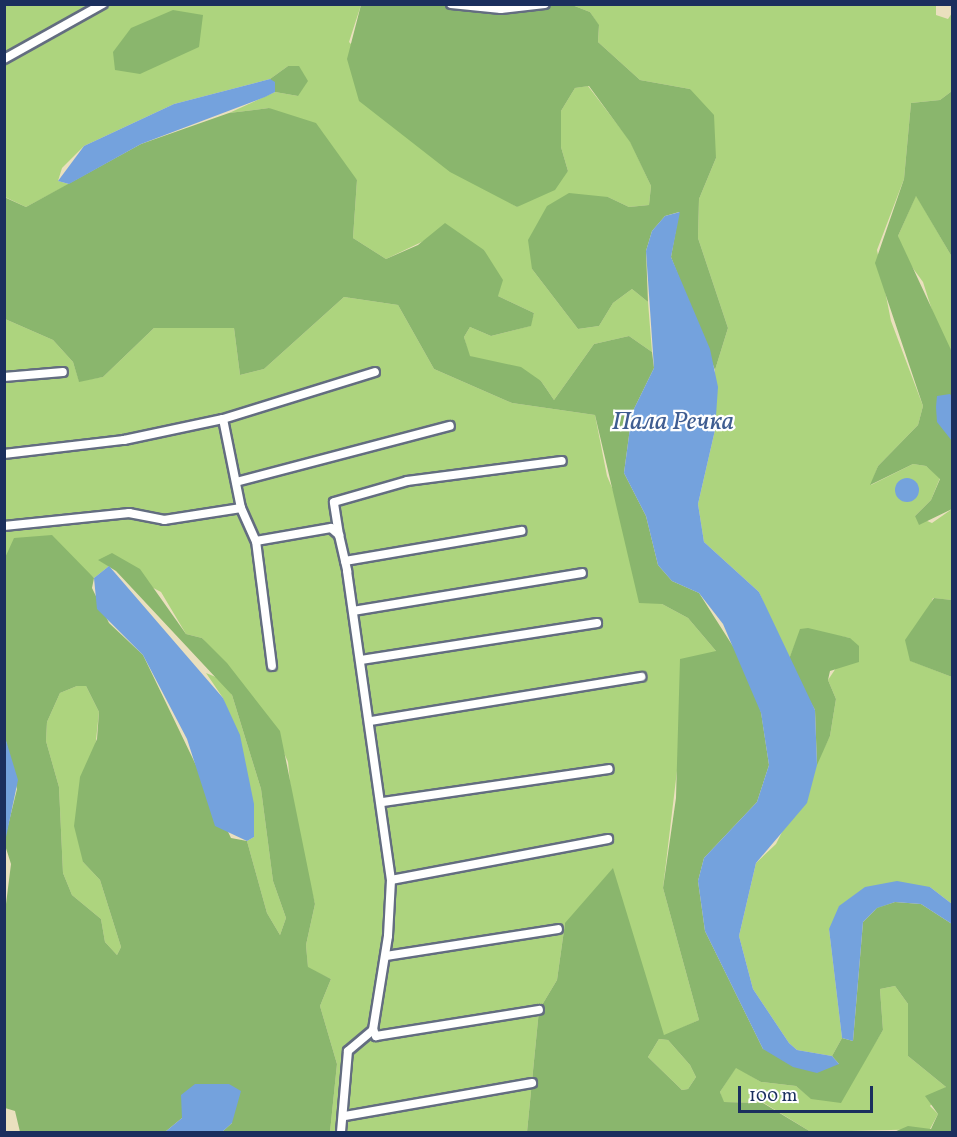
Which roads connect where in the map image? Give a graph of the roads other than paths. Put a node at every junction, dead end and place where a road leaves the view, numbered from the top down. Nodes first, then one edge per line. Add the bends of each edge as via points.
1 (103, 4) edge
2 (451, 4) edge
3 (545, 4) edge
4 (4, 58) edge
5 (63, 372) dead end
6 (375, 372) dead end
7 (4, 377) edge
8 (223, 418) junction
9 (450, 426) dead end
10 (4, 454) edge
11 (562, 461) dead end
12 (236, 482) junction
13 (241, 508) junction
14 (4, 526) edge
15 (521, 531) dead end
16 (339, 535) junction
17 (256, 541) junction
18 (345, 561) junction
19 (582, 573) dead end
20 (353, 611) junction
21 (597, 623) dead end
22 (361, 660) junction
23 (272, 666) dead end
24 (641, 677) dead end
25 (371, 722) junction
26 (609, 769) dead end
27 (382, 802) junction
28 (608, 839) dead end
29 (391, 880) junction
30 (558, 929) dead end
31 (386, 956) junction
32 (539, 1010) dead end
33 (373, 1030) junction
34 (532, 1083) dead end
35 (345, 1116) junction
36 (341, 1132) edge

1 - 4 street
2 - 3 street via 529,9
5 - 7 street
6 - 8 street
8 - 10 street via 124,440
8 - 12 street
9 - 12 street
11 - 16 street via 407,481 334,502
12 - 13 street
13 - 14 street via 164,520 129,513
13 - 17 street
15 - 18 street
16 - 17 street via 332,528
16 - 18 street
17 - 23 street
18 - 20 street
19 - 20 street
20 - 22 street
21 - 22 street
22 - 25 street
24 - 25 street
25 - 27 street
26 - 27 street
27 - 29 street
28 - 29 street
29 - 31 street
30 - 31 street
31 - 33 street
32 - 33 street via 376,1036
33 - 35 street via 348,1051
34 - 35 street
35 - 36 street

